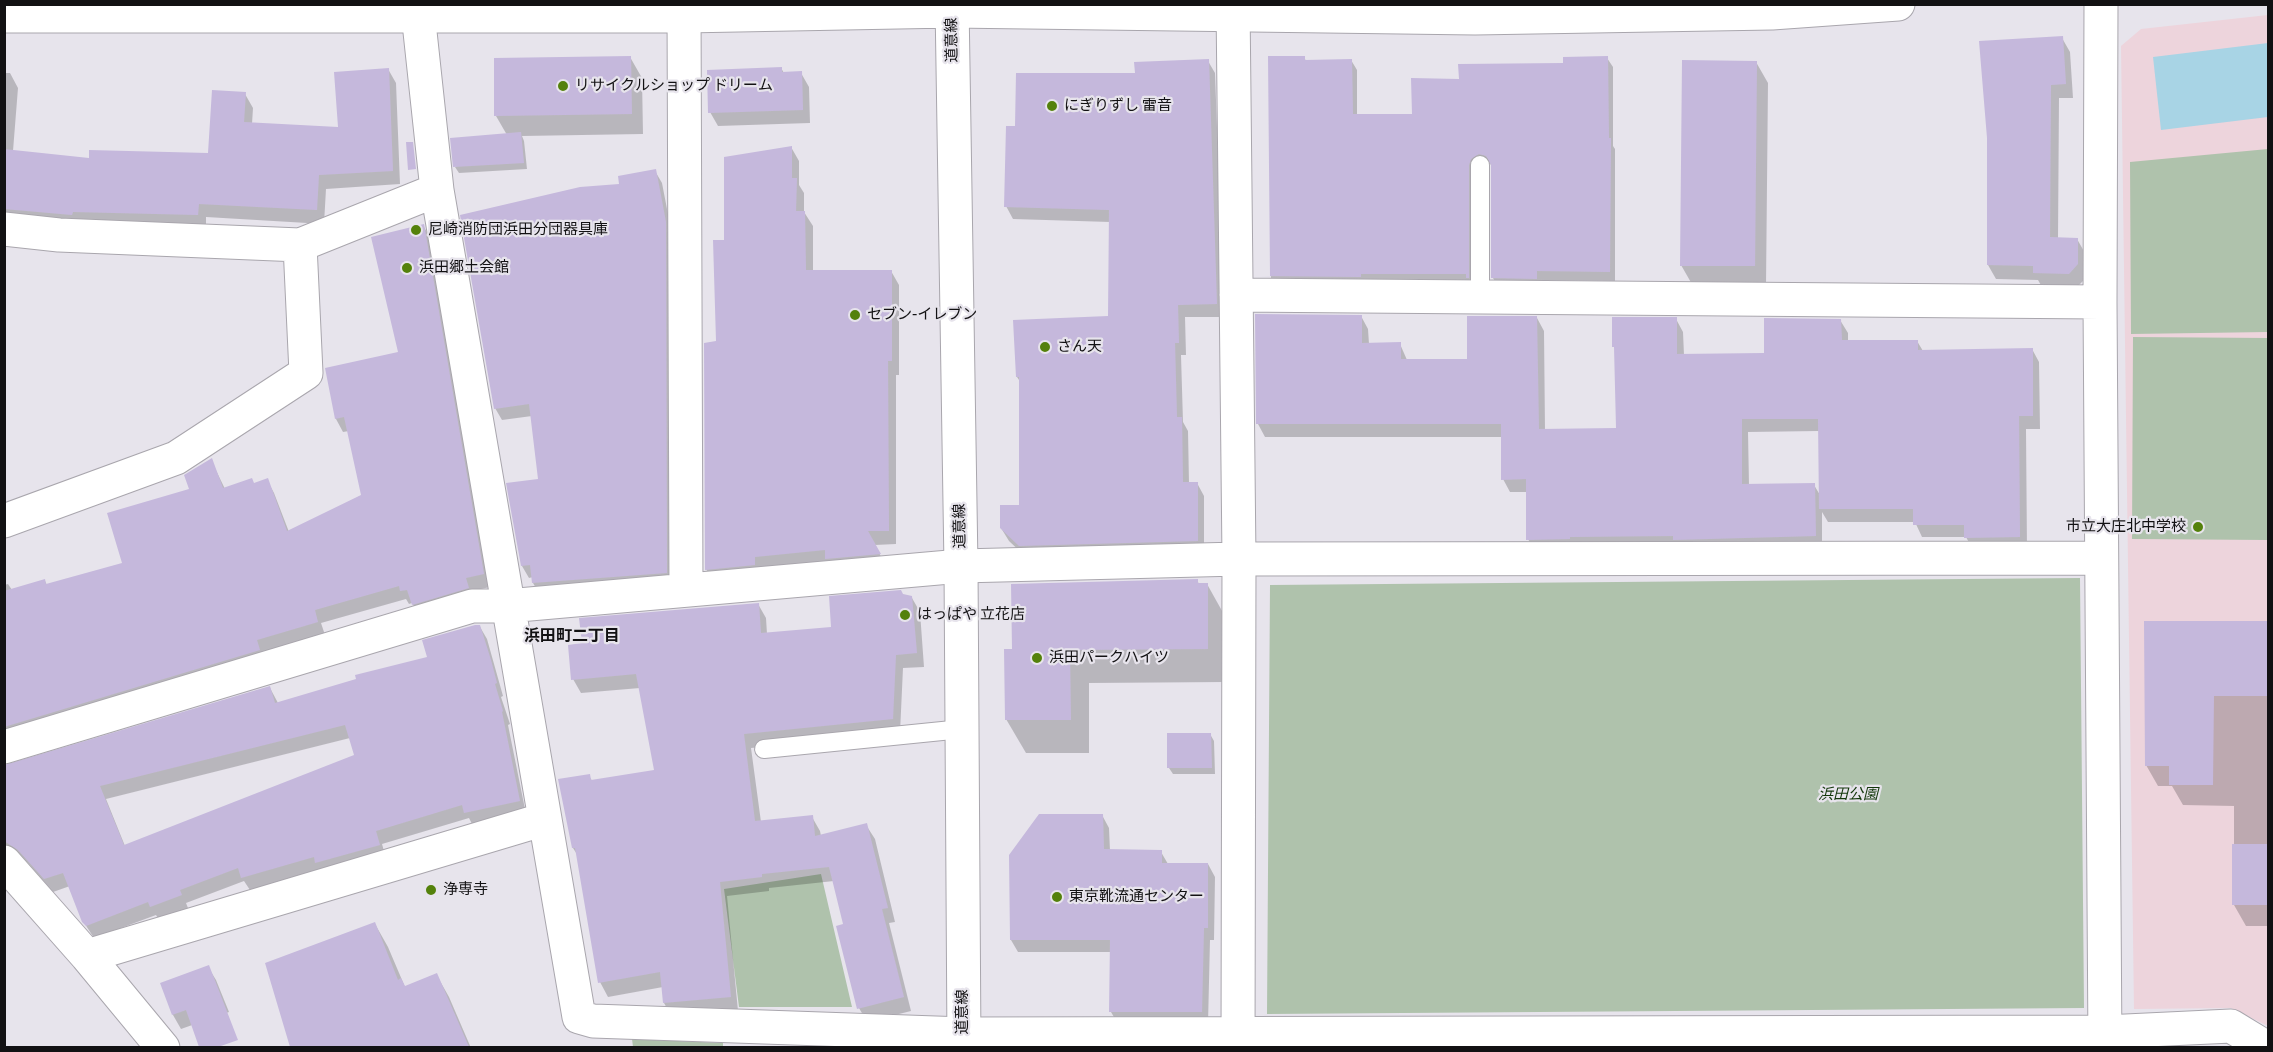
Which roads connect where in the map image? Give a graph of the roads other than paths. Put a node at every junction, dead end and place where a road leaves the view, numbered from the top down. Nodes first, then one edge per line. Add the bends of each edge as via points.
1 (1898, 4) edge
2 (2101, 4) edge
3 (952, 8) edge
4 (685, 10) edge
5 (1233, 10) edge
6 (417, 11) edge
7 (4, 16) edge
8 (1480, 165) dead end
9 (437, 190) junction
10 (4, 229) edge
11 (300, 245) junction
12 (1236, 295) junction
13 (1480, 297) junction
14 (2100, 302) junction
15 (4, 521) edge
16 (2102, 558) junction
17 (1239, 559) junction
18 (961, 566) junction
19 (686, 590) junction
20 (507, 606) junction
21 (962, 729) junction
22 (4, 747) edge
23 (764, 749) dead end
24 (544, 819) junction
25 (4, 862) edge
26 (87, 956) junction
27 (964, 1040) edge
28 (1238, 1040) edge
29 (2105, 1040) edge
30 (163, 1047) edge
31 (2267, 1047) edge

1 - 5 street via 1772,13 1475,18
2 - 14 street
3 - 4 street
3 - 5 street
3 - 18 street, 道意線
4 - 6 street
4 - 19 street
5 - 12 street
6 - 7 street
6 - 9 street
8 - 13 lane
9 - 11 street
9 - 20 street
10 - 11 street via 58,235
11 - 15 street via 306,373 176,458
12 - 13 street
12 - 17 street
13 - 14 street
14 - 16 street
16 - 17 street
16 - 29 street
17 - 18 street
17 - 28 street
18 - 19 street
18 - 21 street, 道意線
19 - 20 street
20 - 22 street via 472,606
20 - 24 street
21 - 23 lane
21 - 27 street, 道意線
24 - 26 street
24 - 27 street via 579,1017 593,1021
25 - 26 street
26 - 30 street
27 - 28 street
28 - 29 street
29 - 31 street via 2231,1026

